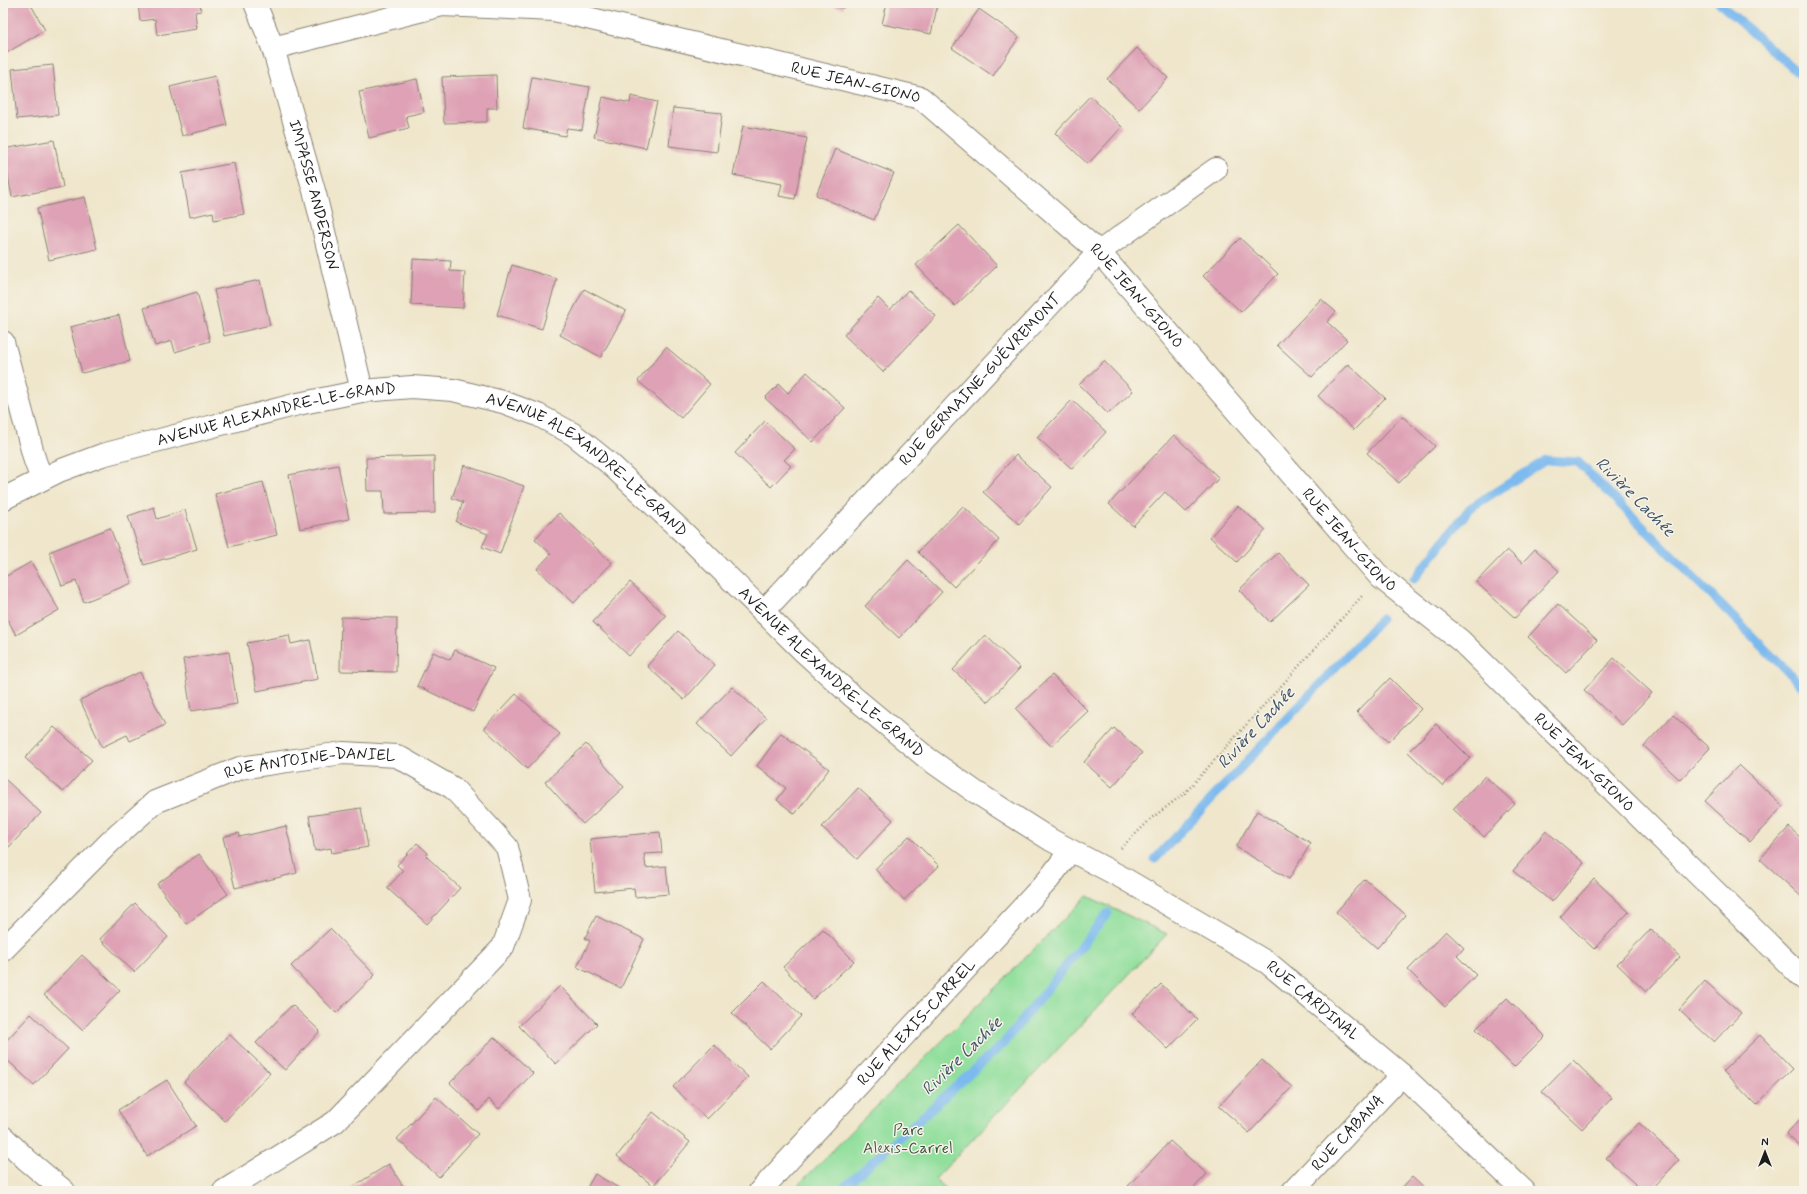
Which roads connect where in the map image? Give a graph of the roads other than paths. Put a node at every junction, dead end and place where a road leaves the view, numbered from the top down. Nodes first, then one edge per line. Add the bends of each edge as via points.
1 (255, 3) edge
2 (273, 48) junction
3 (1216, 169) dead end
4 (1099, 252) junction
5 (3, 342) edge
6 (362, 391) junction
7 (42, 478) junction
8 (3, 499) edge
9 (763, 612) junction
10 (1070, 851) junction
11 (3, 950) edge
12 (1804, 979) edge
13 (1402, 1075) junction
14 (3, 1136) edge
15 (64, 1191) edge
16 (224, 1191) edge
17 (760, 1191) edge
18 (1293, 1191) edge
19 (1524, 1191) edge

1 - 2 street, IMPASSE ANDERSON
2 - 4 street, RUE JEAN-GIONO via 442,5 554,10 921,98
2 - 6 street, IMPASSE ANDERSON via 314,194
3 - 4 street, RUE GERMAINE-GUÉVREMONT
4 - 9 street, RUE GERMAINE-GUÉVREMONT
4 - 12 street, RUE JEAN-GIONO via 1380,577 1461,641
5 - 7 street via 35,461
6 - 7 street, AVENUE ALEXANDRE-LE-GRAND via 298,404 117,451 77,463
6 - 9 street, AVENUE ALEXANDRE-LE-GRAND via 412,387 454,390 510,404 555,424 573,434 609,463
7 - 8 street, AVENUE ALEXANDRE-LE-GRAND
9 - 10 street, AVENUE ALEXANDRE-LE-GRAND via 851,695 927,758 974,791
10 - 13 street, RUE CARDINAL via 1123,878 1268,963
10 - 17 street, RUE ALEXIS-CARREL via 1049,879
11 - 16 street, RUE ANTOINE-DANIEL via 110,842 155,802 240,768 344,753 397,756 453,788 506,847 520,900 503,947 335,1122
13 - 18 street, RUE CABANA
13 - 19 street, RUE CARDINAL
14 - 15 street

